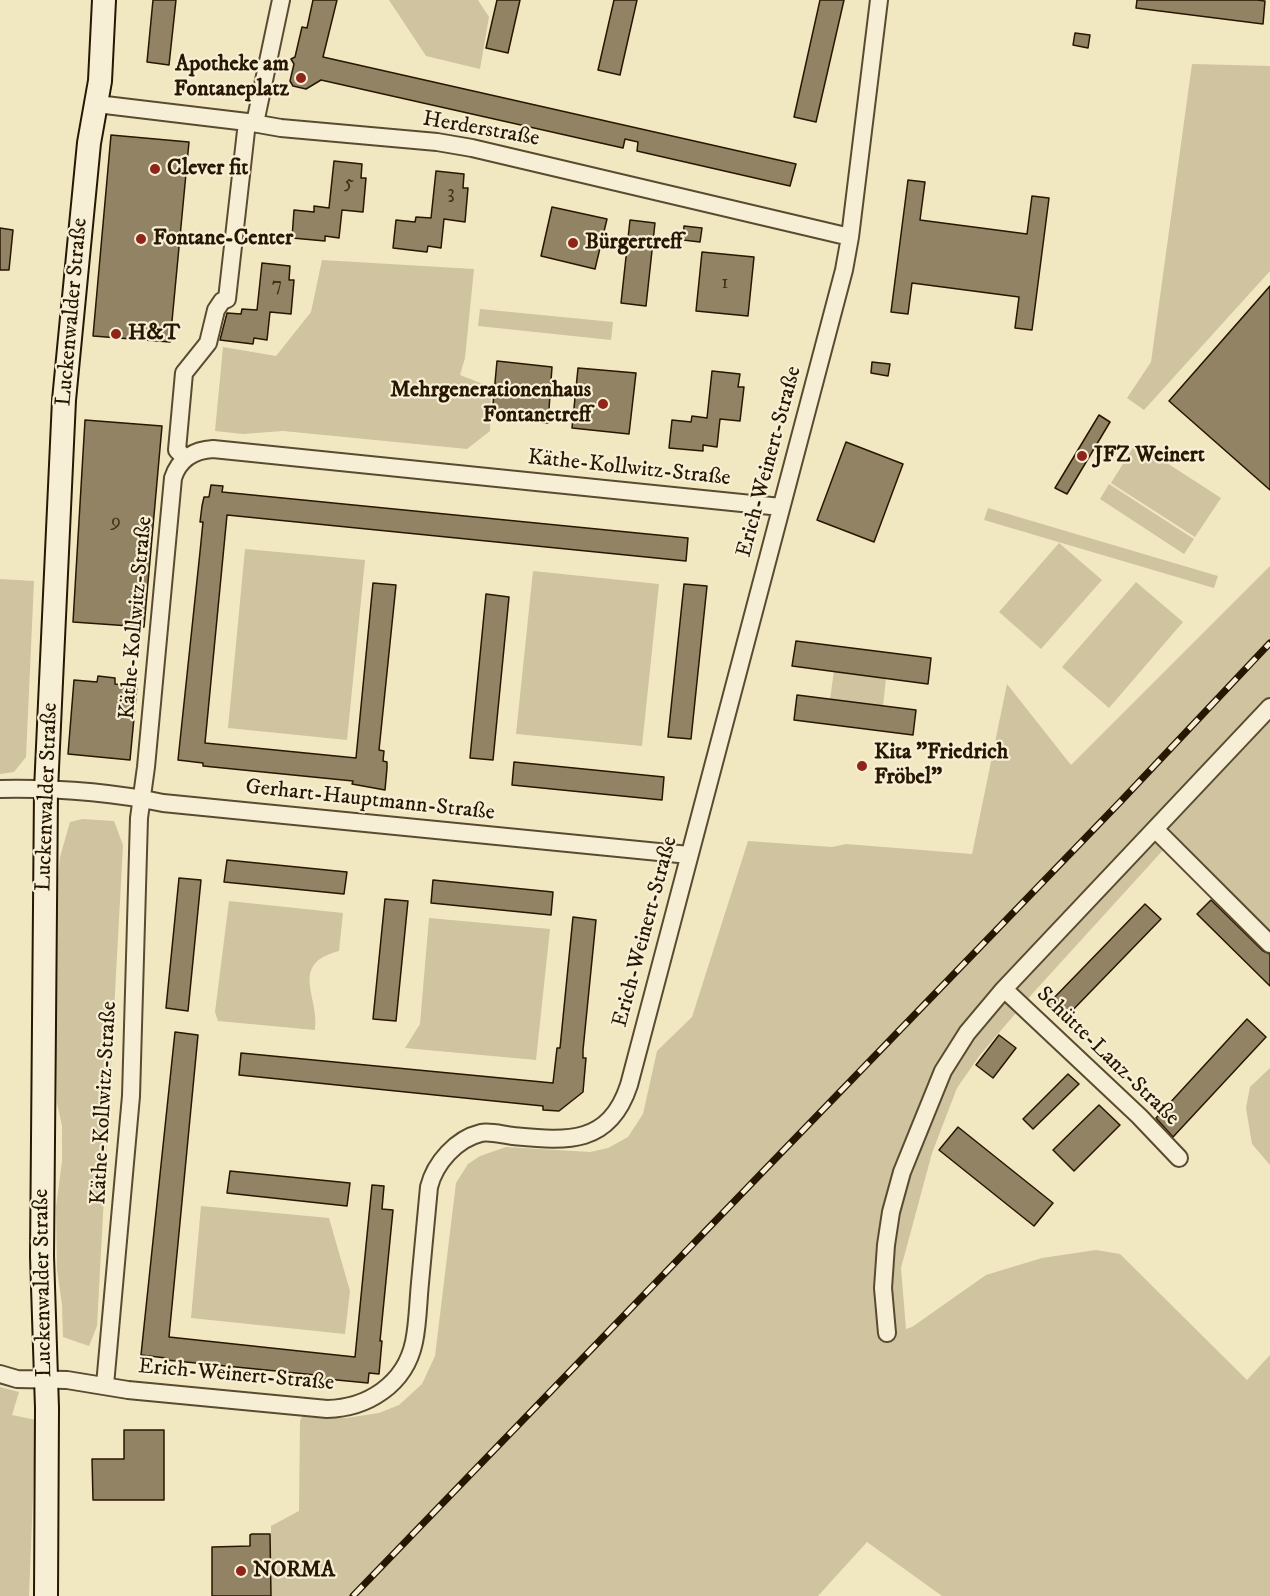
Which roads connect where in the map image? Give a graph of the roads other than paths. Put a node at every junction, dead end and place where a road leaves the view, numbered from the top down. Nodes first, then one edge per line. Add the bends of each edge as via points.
1 (104, 0) edge
2 (281, 0) edge
3 (879, 0) edge
4 (97, 104) junction
5 (251, 123) junction
6 (850, 237) junction
7 (185, 458) junction
8 (781, 507) junction
9 (1270, 707) edge
10 (0, 789) edge
11 (46, 790) junction
12 (142, 799) junction
13 (1155, 829) junction
14 (689, 855) junction
15 (1270, 944) edge
16 (1004, 989) junction
17 (1179, 1158) dead end
18 (887, 1333) dead end
19 (0, 1374) edge
20 (46, 1380) junction
21 (105, 1385) junction
22 (46, 1596) edge

1 - 4 main road, Luckenwalder Straße
2 - 5 street
3 - 6 street, Erich-Weinert-Straße
4 - 5 street, Herderstraße
4 - 11 main road, Luckenwalder Straße via 89,143 64,400
5 - 6 street, Herderstraße via 472,148
5 - 7 street via 227,299 216,310 208,343 184,373 177,450
6 - 8 street, Erich-Weinert-Straße
7 - 8 street, Käthe-Kollwitz-Straße via 213,449
7 - 12 street, Käthe-Kollwitz-Straße via 173,478
8 - 14 street, Erich-Weinert-Straße
9 - 13 street, Schütte-Lanz-Straße
10 - 11 street, Gerhart-Hauptmann-Straße
11 - 12 street, Gerhart-Hauptmann-Straße
11 - 20 main road, Luckenwalder Straße via 42,1256
12 - 14 street, Gerhart-Hauptmann-Straße
12 - 21 street, Käthe-Kollwitz-Straße via 131,1096
13 - 15 street
13 - 16 street, Schütte-Lanz-Straße
14 - 21 street, Erich-Weinert-Straße via 629,1085 619,1108 600,1127 571,1139 482,1133 457,1146 437,1166 429,1187 414,1343 404,1367 380,1395 359,1405 327,1409
16 - 17 street, Schütte-Lanz-Straße
16 - 18 street, Schütte-Lanz-Straße via 967,1033 943,1071 902,1172 886,1245 883,1288
19 - 20 street, Erich-Weinert-Straße
20 - 21 street, Erich-Weinert-Straße
20 - 22 main road, Luckenwalder Straße

